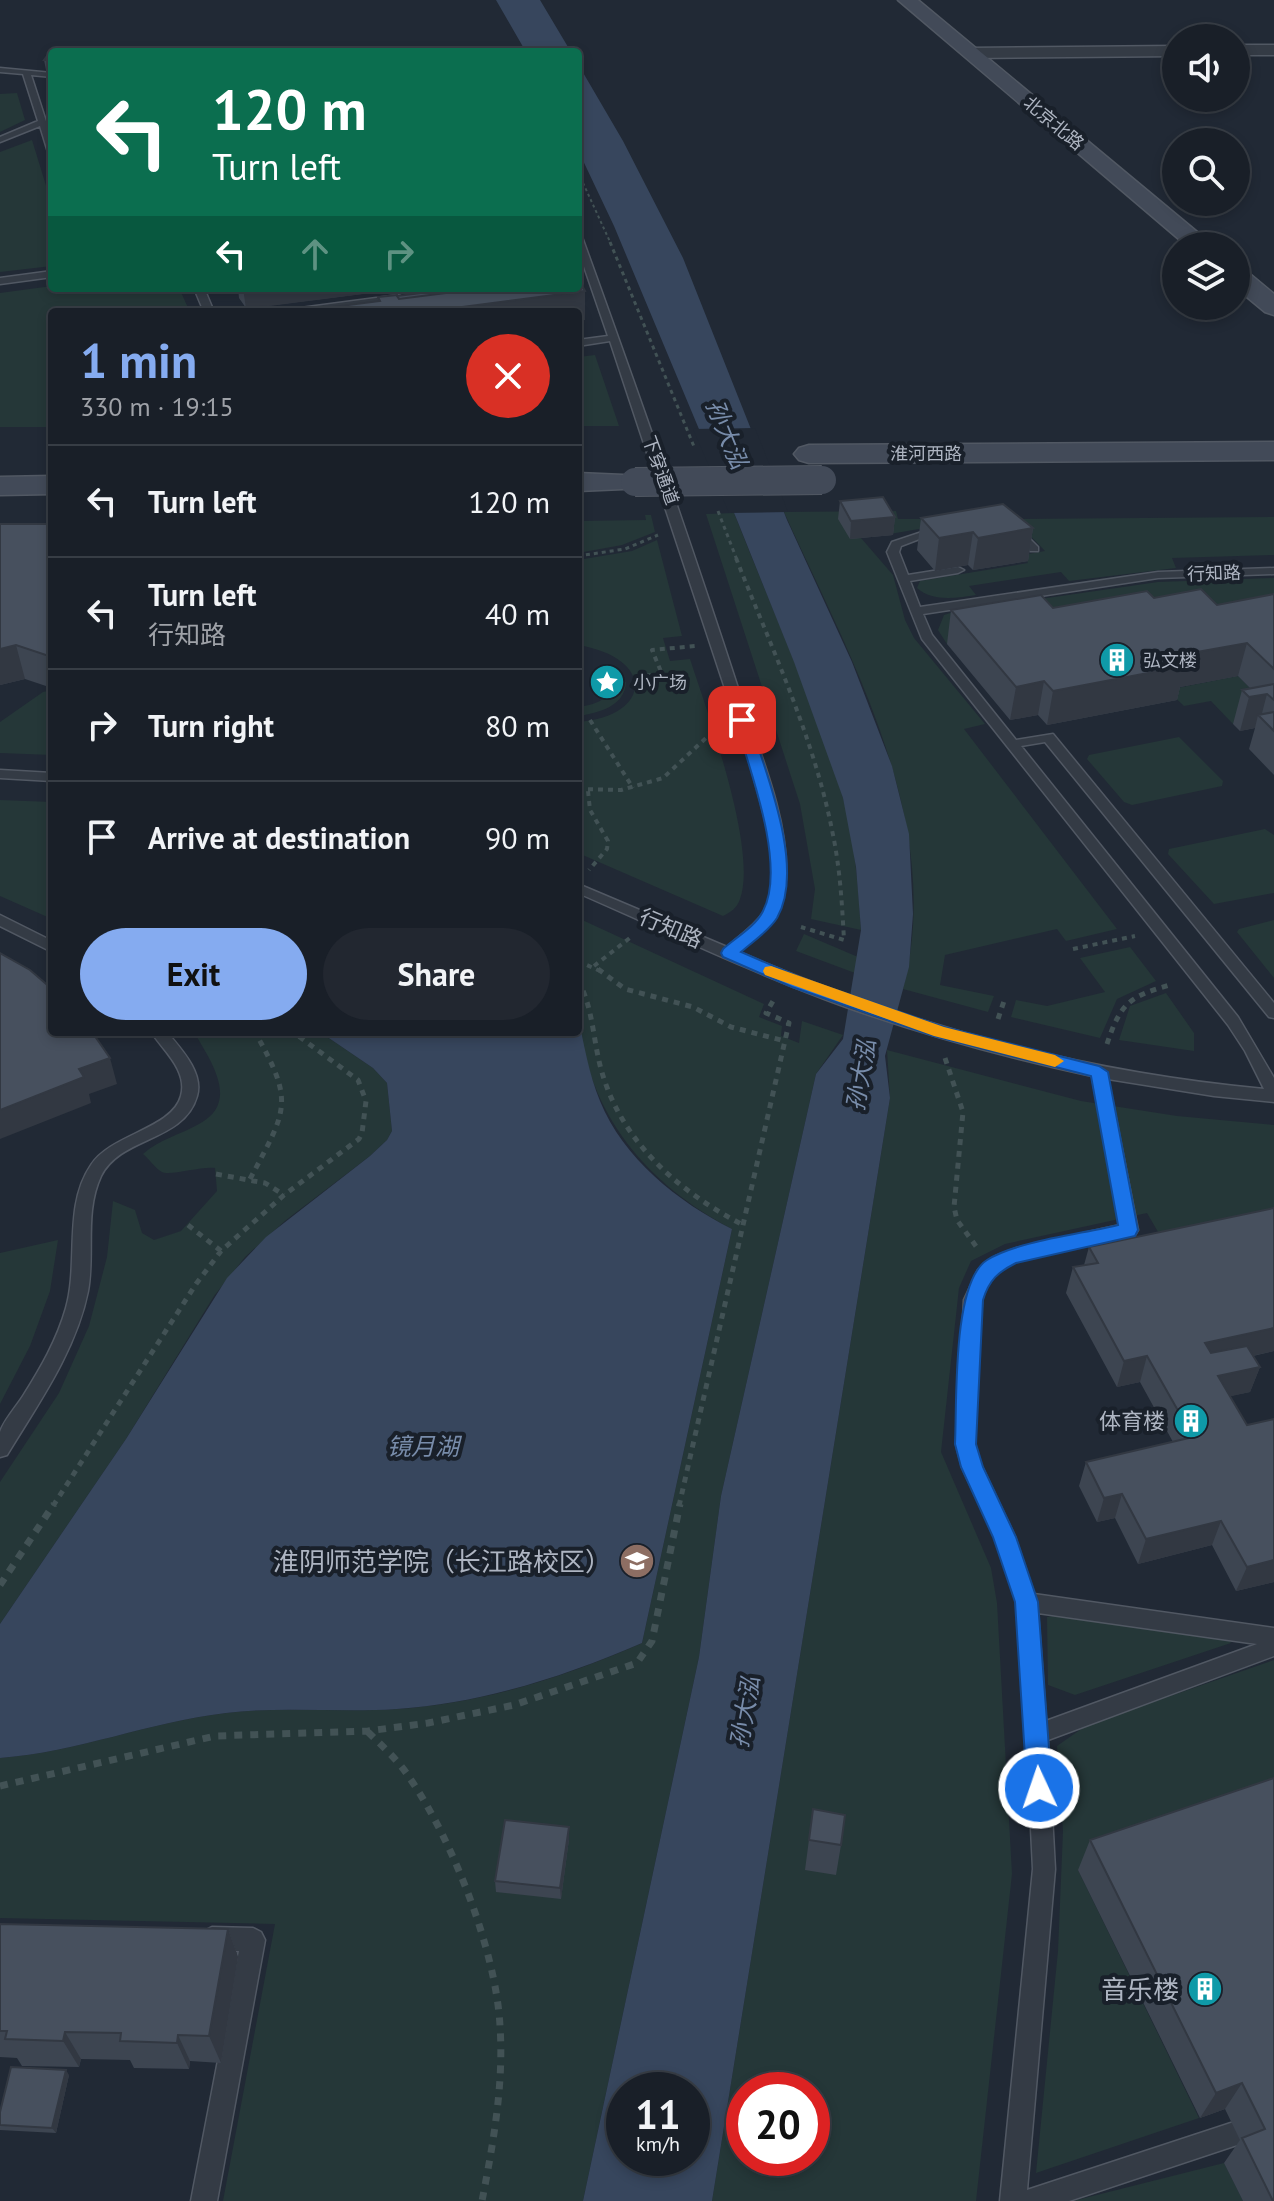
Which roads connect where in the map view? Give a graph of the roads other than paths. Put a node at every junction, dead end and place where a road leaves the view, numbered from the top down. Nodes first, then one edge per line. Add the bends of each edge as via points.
1 (907, 0) edge
2 (928, 0) edge
3 (1250, 50) edge
4 (1274, 50) edge
5 (1162, 51) edge
6 (981, 52) junction
7 (0, 70) edge
8 (26, 72) junction
9 (48, 75) edge
10 (42, 122) junction
11 (0, 140) edge
12 (48, 140) edge
13 (1162, 190) edge
14 (1192, 216) edge
15 (1205, 232) edge
16 (1208, 232) edge
17 (582, 248) edge
18 (1250, 263) edge
19 (48, 275) edge
20 (1274, 279) edge
21 (0, 281) edge
22 (1250, 287) edge
23 (442, 292) edge
24 (458, 292) edge
25 (428, 294) edge
26 (413, 296) edge
27 (384, 299) junction
28 (464, 300) edge
29 (1274, 307) edge
30 (321, 308) edge
31 (390, 308) edge
32 (614, 338) junction
33 (582, 342) edge
34 (1274, 451) edge
35 (582, 457) edge
36 (0, 459) edge
37 (48, 459) edge
38 (815, 467) junction
39 (631, 469) junction
40 (1274, 477) edge
41 (582, 481) edge
42 (48, 485) edge
43 (0, 486) edge
44 (995, 525) edge
45 (951, 528) edge
46 (1034, 549) edge
47 (958, 570) edge
48 (1274, 571) edge
49 (903, 579) junction
50 (916, 611) junction
51 (1014, 744) junction
52 (0, 774) edge
53 (48, 777) edge
54 (582, 882) edge
55 (0, 920) edge
56 (48, 945) edge
57 (729, 953) junction
58 (1274, 1013) edge
59 (162, 1036) edge
60 (1099, 1072) junction
61 (1274, 1095) edge
62 (0, 1449) edge
63 (1027, 1602) junction
64 (1274, 1637) edge
65 (1274, 1647) edge
66 (1037, 1734) junction
67 (190, 1939) edge
68 (1237, 2133) dead end
69 (204, 2201) edge
70 (1013, 2201) edge
71 (1031, 2201) edge

1 - 6 main road, 北京北路
2 - 6 main road, 北京北路
3 - 4 street
5 - 6 street
6 - 13 main road, 北京北路
6 - 15 main road, 北京北路
7 - 8 lane
8 - 9 lane
8 - 10 lane
10 - 11 lane
10 - 12 lane
14 - 16 main road, 北京北路
17 - 32 lane, 下穿通道
18 - 20 main road, 北京北路
19 - 21 lane
22 - 29 main road
23 - 25 lane
24 - 28 lane
26 - 27 lane
27 - 30 lane
27 - 31 lane
32 - 33 lane
32 - 57 lane, 下穿通道 via 678,514 770,808 779,872 777,898 769,917
34 - 38 main road, 淮河西路
35 - 39 main road, 淮河西路
36 - 37 main road
38 - 39 main road, 淮河西路, bridge
38 - 40 main road, 淮河西路
39 - 41 main road, 淮河西路
42 - 43 main road
44 - 46 lane via 1014,529
45 - 49 lane via 896,544 893,552
47 - 49 lane
48 - 50 lane, 行知路 via 1158,575
49 - 50 lane
50 - 51 lane via 926,636
51 - 58 lane via 1048,737
51 - 61 lane via 1233,1021
52 - 53 lane
54 - 57 lane, 行知路
55 - 56 lane
57 - 60 lane, 行知路 via 940,1032
59 - 62 lane via 186,1069 187,1104 169,1121 124,1142 97,1166 84,1206 78,1293 49,1371
60 - 61 lane, 行知路
60 - 63 lane via 1129,1230 1011,1257 991,1267 973,1300 965,1444
63 - 64 lane
63 - 66 lane
65 - 66 lane
66 - 70 lane via 1044,1869
67 - 69 lane via 253,1940
68 - 71 lane

